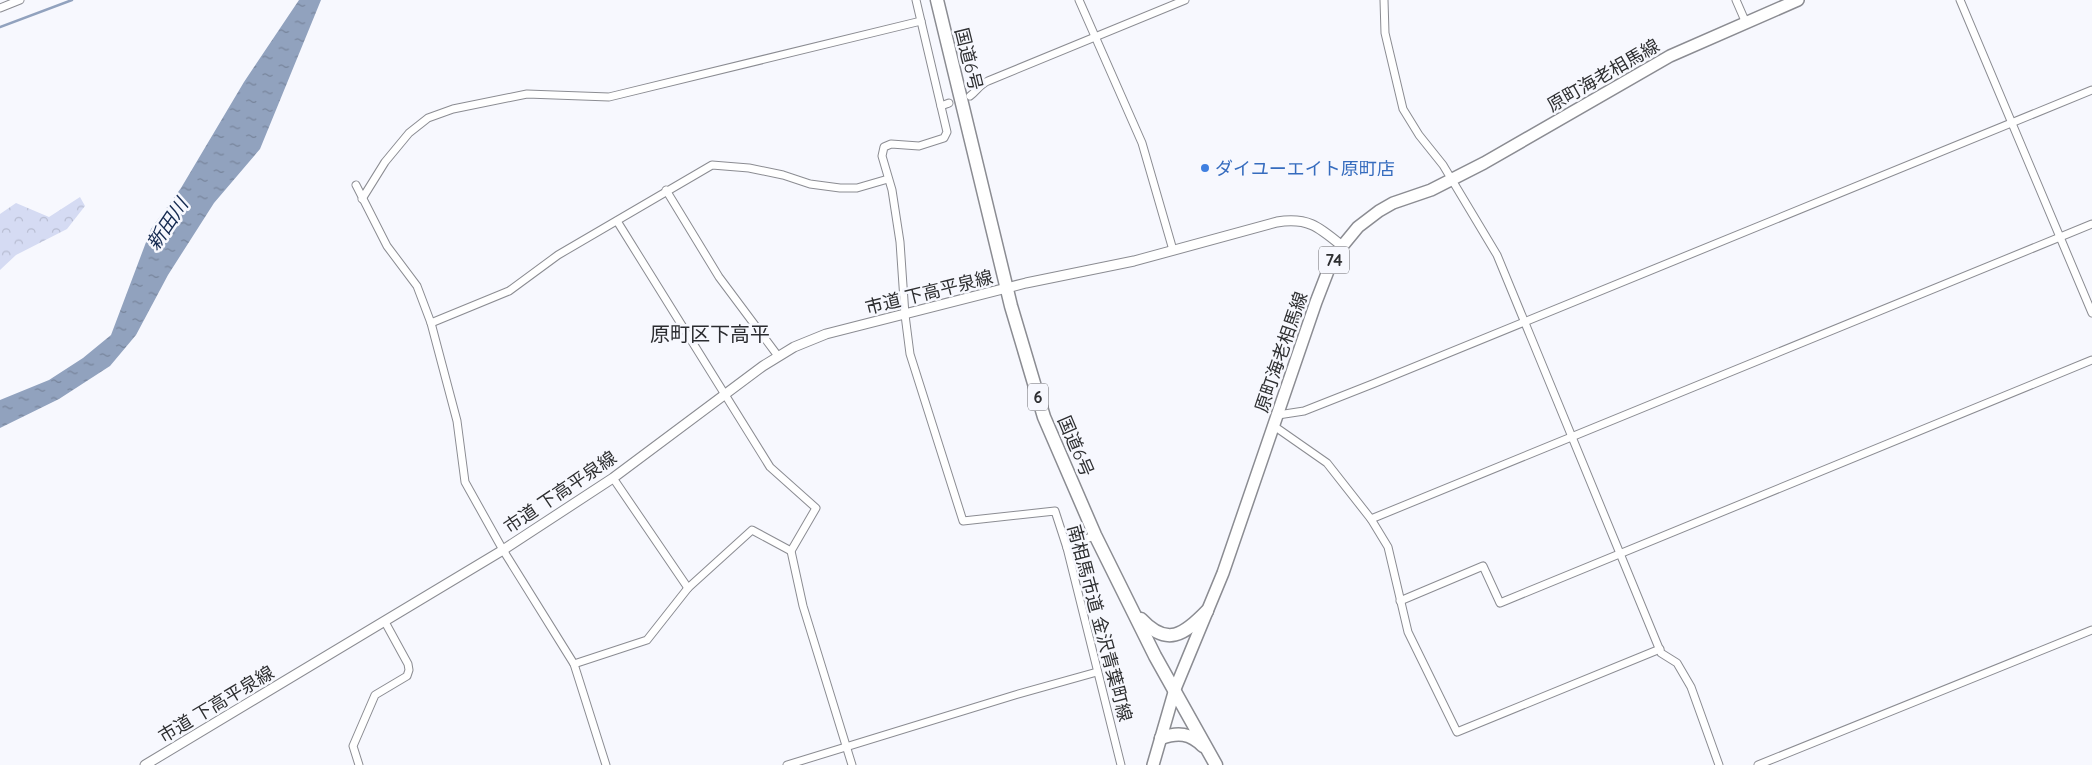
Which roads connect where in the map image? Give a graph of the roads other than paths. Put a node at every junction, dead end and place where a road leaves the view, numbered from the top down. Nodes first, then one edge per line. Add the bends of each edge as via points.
1 (20, 0) edge
2 (916, 0) edge
3 (937, 0) edge
4 (1079, 0) edge
5 (1185, 0) edge
6 (1384, 0) edge
7 (1736, 0) edge
8 (1798, 0) edge
9 (1960, 0) edge
10 (0, 8) edge
11 (921, 21) junction
12 (1746, 22) junction
13 (1095, 37) junction
14 (2092, 90) edge
15 (970, 96) dead end
16 (949, 103) dead end
17 (941, 106) junction
18 (2012, 123) junction
19 (888, 179) junction
20 (1452, 180) junction
21 (356, 185) dead end
22 (666, 190) junction
23 (362, 199) junction
24 (617, 220) junction
25 (2092, 224) edge
26 (2060, 238) junction
27 (1342, 246) junction
28 (1173, 250) junction
29 (1008, 289) junction
30 (2092, 313) edge
31 (905, 315) junction
32 (1524, 321) junction
33 (432, 323) junction
34 (778, 356) junction
35 (2092, 360) edge
36 (724, 394) junction
37 (1276, 420) junction
38 (1572, 436) junction
39 (612, 478) junction
40 (1371, 520) junction
41 (1095, 534) junction
42 (1066, 548) junction
43 (503, 550) junction
44 (791, 551) junction
45 (1620, 552) junction
46 (688, 588) junction
47 (1400, 601) junction
48 (1132, 609) junction
49 (1207, 611) junction
50 (385, 622) junction
51 (2092, 630) edge
52 (1660, 649) junction
53 (574, 664) junction
54 (1097, 672) junction
55 (1175, 689) junction
56 (1161, 738) junction
57 (846, 747) junction
58 (1213, 760) edge
59 (146, 765) edge
60 (359, 765) edge
61 (606, 765) edge
62 (787, 765) edge
63 (852, 765) edge
64 (1121, 765) edge
65 (1153, 765) edge
66 (1719, 765) edge
67 (1758, 765) edge

1 - 10 street
2 - 11 street, 南相馬市道 金沢青葉町線
3 - 29 highway, 国道6号 / 6
4 - 13 street
5 - 13 street
6 - 20 street via 1385,33 1403,109
7 - 12 street
8 - 12 main road, 原町海老相馬線 / 74
9 - 18 street
11 - 17 street, 南相馬市道 金沢青葉町線
11 - 23 street via 608,98 527,94 453,109 428,118 409,133 384,162
12 - 20 main road, 原町海老相馬線 / 74 via 1654,65
13 - 15 street via 988,81
13 - 28 street via 1142,143
14 - 18 street
16 - 17 street
17 - 19 street, 南相馬市道 金沢青葉町線 via 947,132 944,138 918,146 891,144 884,147 882,156
18 - 26 street
18 - 32 street
19 - 22 street via 857,188 840,188 810,184 773,173 715,165
19 - 31 street, 南相馬市道 金沢青葉町線 via 900,242
20 - 27 main road, 原町海老相馬線 / 74 via 1379,211 1358,227
20 - 32 street via 1497,255
21 - 23 street
22 - 24 street
22 - 34 street via 719,277
23 - 33 street via 387,246 417,286
24 - 33 street via 558,255 509,291
24 - 36 street
25 - 26 street
26 - 30 street
26 - 38 street
27 - 28 street, 市道 下高平泉線 via 1311,224 1294,219
27 - 37 main road, 原町海老相馬線 / 74 via 1316,302
28 - 29 street, 市道 下高平泉線
29 - 31 street, 市道 下高平泉線
29 - 41 highway, 国道6号 / 6 via 1044,417
31 - 34 street, 市道 下高平泉線 via 826,334
31 - 42 street, 南相馬市道 金沢青葉町線 via 910,354 963,521 1055,511
32 - 37 street
32 - 38 street
33 - 43 street via 457,421 465,482
34 - 36 street, 市道 下高平泉線
35 - 45 street
36 - 39 street, 市道 下高平泉線
36 - 44 street via 770,466 816,508
37 - 40 street via 1327,463
37 - 49 main road, 原町海老相馬線 / 74
38 - 40 street
38 - 45 street
39 - 43 street, 市道 下高平泉線
39 - 46 street
40 - 47 street via 1388,548
41 - 42 street
41 - 48 highway, 国道6号 / 6
42 - 54 street, 南相馬市道 金沢青葉町線
43 - 50 street, 市道 下高平泉線
43 - 53 street
44 - 46 street via 752,530
44 - 57 street via 803,606
45 - 47 street via 1500,603 1483,566
45 - 52 street
46 - 53 street via 647,640
47 - 52 street via 1408,632 1457,732
48 - 49 highway via 1154,631 1168,636 1184,632
48 - 55 highway, 国道6号 / 6
49 - 55 main road, 原町海老相馬線 / 74
50 - 59 street, 市道 下高平泉線
50 - 60 street via 409,670 407,676 375,695 353,746
51 - 67 street
52 - 66 street via 1677,663 1691,687
53 - 61 street
54 - 57 street
54 - 64 street, 南相馬市道 金沢青葉町線
55 - 56 main road, 原町海老相馬線 / 74
55 - 58 highway, 国道6号 / 6
56 - 58 highway via 1187,735 1197,741
56 - 65 main road, 原町海老相馬線 / 74
57 - 62 street
57 - 63 street

